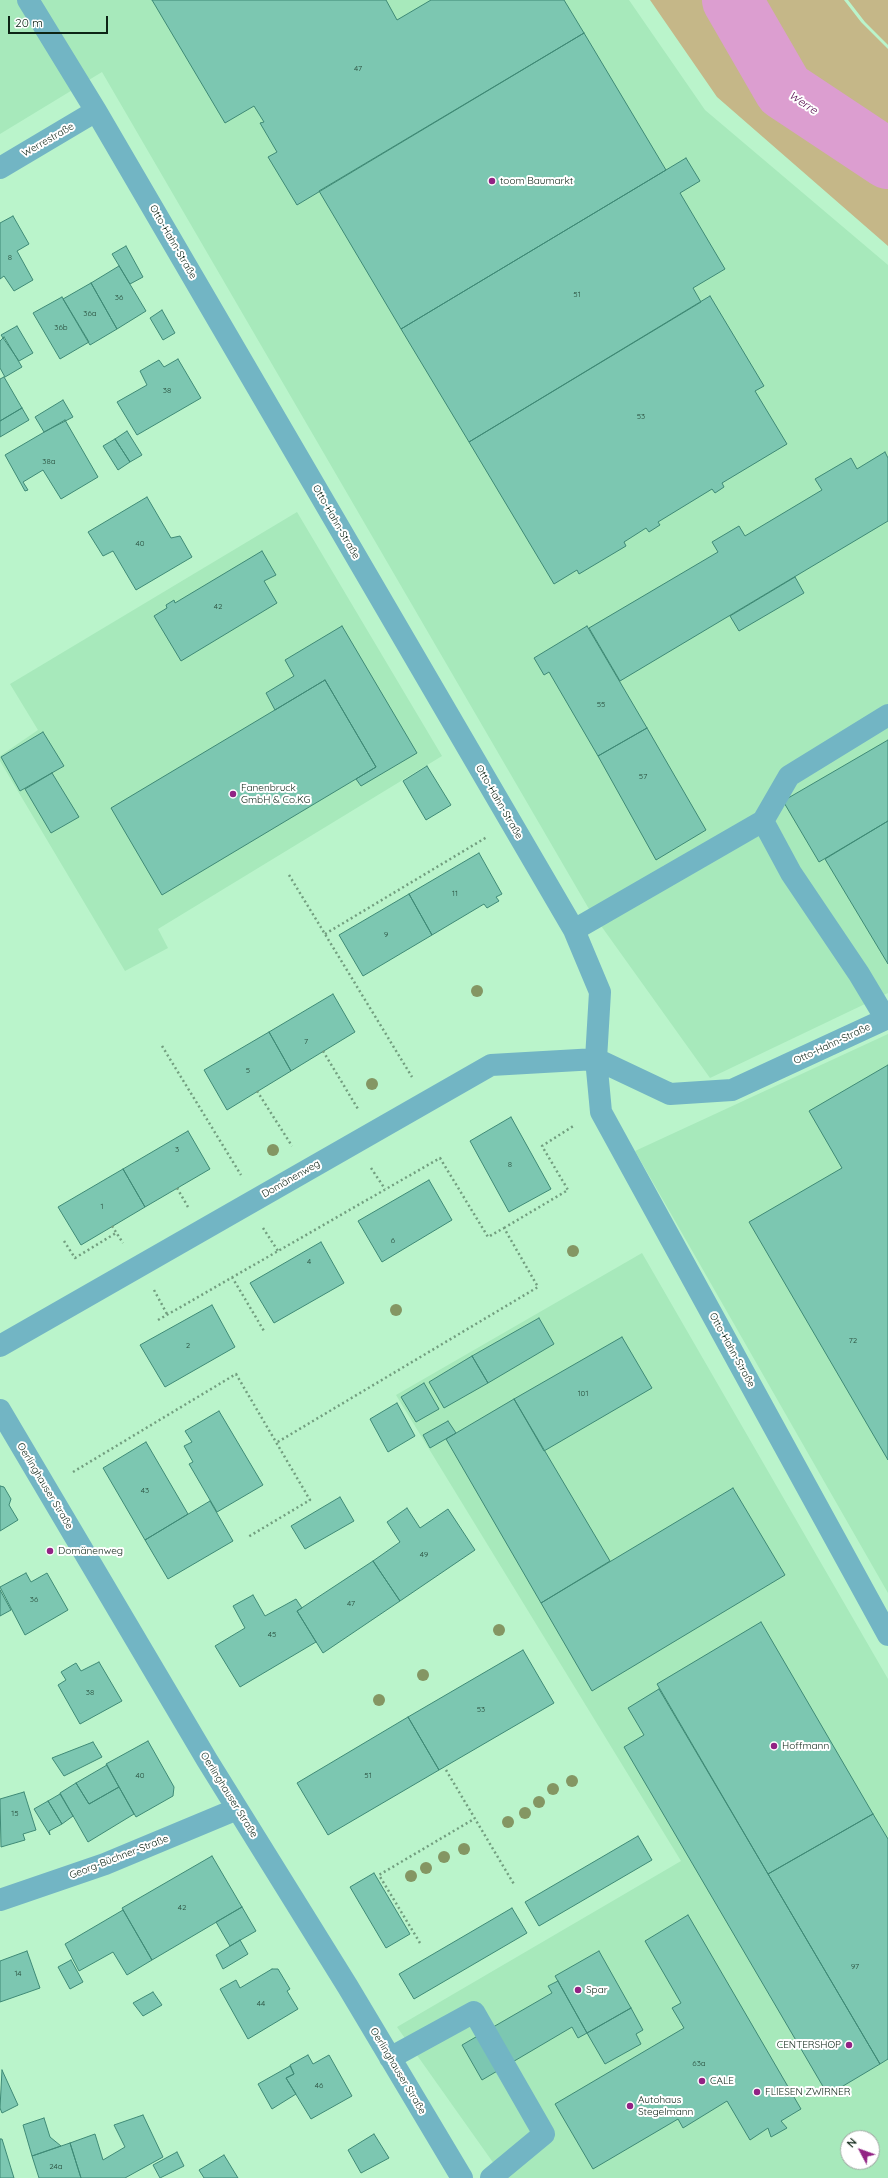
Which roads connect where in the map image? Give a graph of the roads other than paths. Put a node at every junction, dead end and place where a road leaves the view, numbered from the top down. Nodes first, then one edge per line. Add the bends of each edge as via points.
1 (28, 0) edge
2 (96, 111) junction
3 (0, 168) edge
4 (888, 714) edge
5 (763, 821) junction
6 (574, 930) junction
7 (887, 1018) edge
8 (596, 1059) junction
9 (0, 1346) edge
10 (1, 1412) edge
11 (888, 1635) edge
12 (237, 1809) junction
13 (0, 1900) edge
14 (390, 2058) junction
15 (462, 2178) edge
16 (491, 2178) edge

1 - 2 street, Otto-Hahn-Straße
2 - 3 street, Werrestraße
2 - 6 street, Otto-Hahn-Straße
4 - 5 street via 789,776
5 - 6 street
5 - 7 street via 791,873
6 - 8 street, Otto-Hahn-Straße via 600,992
7 - 8 street, Otto-Hahn-Straße via 732,1090 670,1094
8 - 9 street, Domänenweg via 491,1065
8 - 11 street, Otto-Hahn-Straße via 601,1112
10 - 12 street, Oerlinghauser Straße
12 - 13 street, Georg-Büchner-Straße via 105,1864
12 - 14 street, Oerlinghauser Straße
14 - 15 street, Oerlinghauser Straße
14 - 16 street via 474,2012 544,2134

